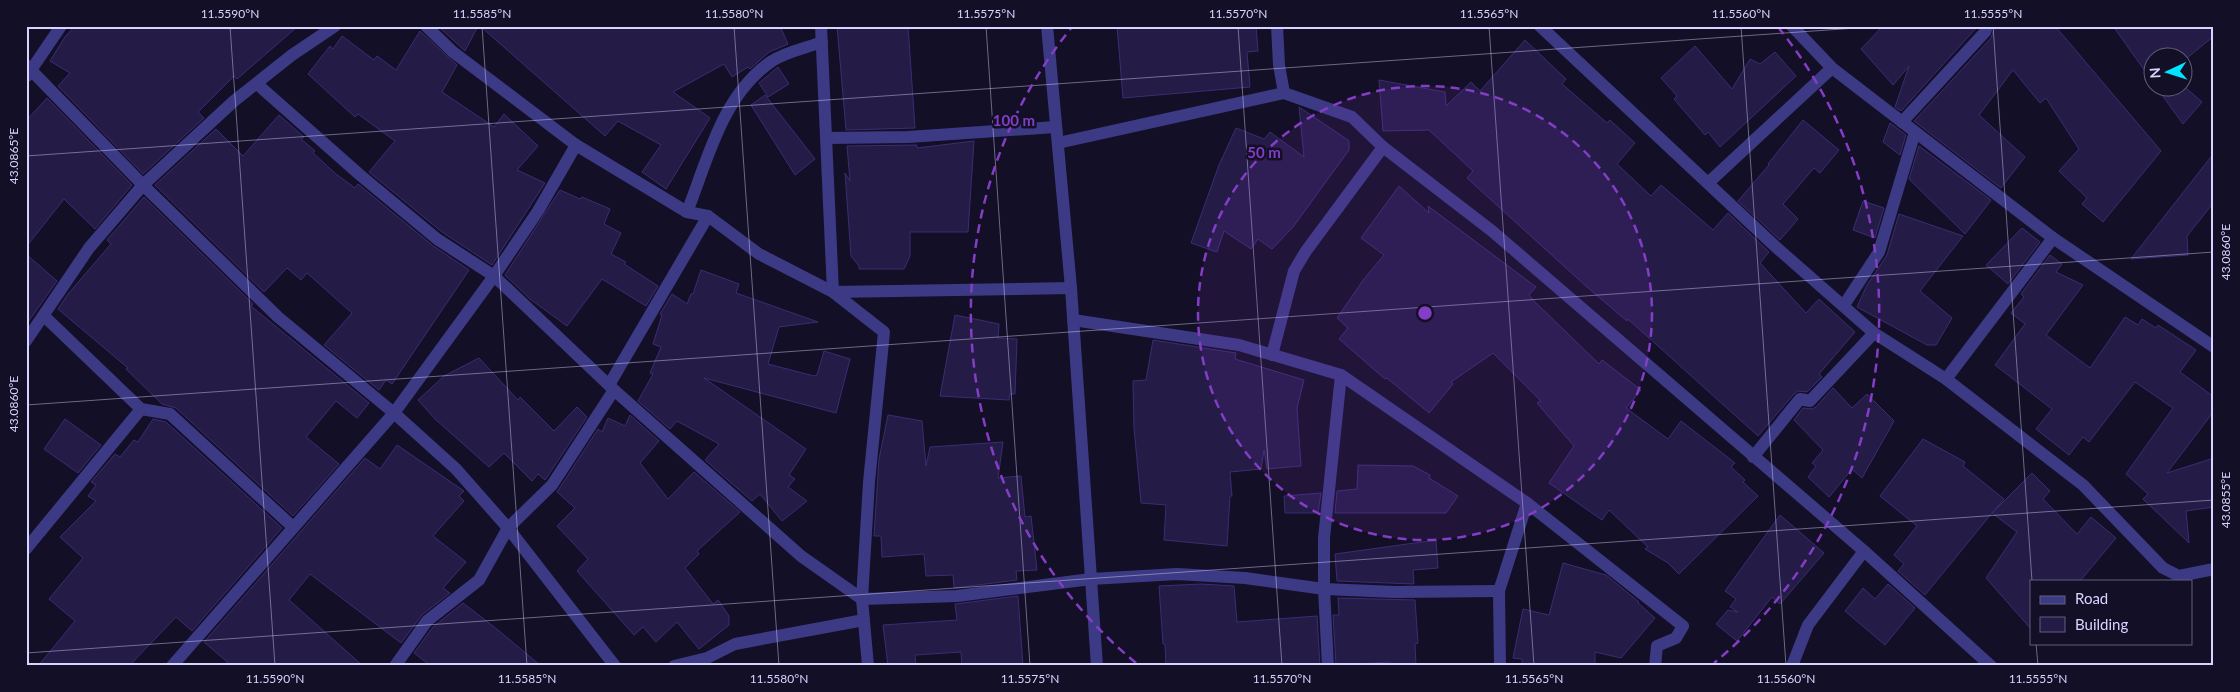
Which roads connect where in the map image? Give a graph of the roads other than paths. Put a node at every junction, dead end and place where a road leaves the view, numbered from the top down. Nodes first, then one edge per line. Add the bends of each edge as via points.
1 (61, 26) edge
2 (335, 26) edge
3 (426, 26) edge
4 (822, 26) edge
5 (1047, 26) edge
6 (1277, 26) edge
7 (1540, 26) edge
8 (1792, 26) edge
9 (1987, 26) edge
10 (822, 42) junction
11 (1832, 68) junction
12 (28, 71) edge
13 (257, 84) junction
14 (1284, 93) junction
15 (1902, 122) junction
16 (1055, 127) junction
17 (1915, 132) junction
18 (827, 138) junction
19 (1058, 143) junction
20 (576, 145) junction
21 (1383, 147) junction
22 (1708, 183) junction
23 (143, 185) junction
24 (688, 212) junction
25 (708, 216) junction
26 (2053, 238) junction
27 (494, 276) junction
28 (1070, 288) junction
29 (833, 292) junction
30 (1844, 305) junction
31 (44, 316) junction
32 (1073, 320) junction
33 (1874, 333) junction
34 (26, 341) edge
35 (2214, 347) edge
36 (1272, 355) junction
37 (1341, 375) junction
38 (1946, 379) junction
39 (612, 387) junction
40 (141, 409) junction
41 (394, 413) junction
42 (1753, 457) junction
43 (1527, 503) junction
44 (293, 527) junction
45 (508, 528) junction
46 (26, 548) edge
47 (1864, 551) junction
48 (2214, 569) edge
49 (1091, 579) junction
50 (1324, 589) junction
51 (1498, 590) junction
52 (862, 599) junction
53 (864, 620) junction
54 (172, 666) edge
55 (395, 666) edge
56 (615, 666) edge
57 (674, 666) edge
58 (868, 666) edge
59 (1097, 666) edge
60 (1328, 666) edge
61 (1500, 666) edge
62 (1655, 666) edge
63 (1792, 666) edge
64 (1991, 666) edge

1 - 12 street
2 - 13 street
3 - 20 street via 453,52
4 - 10 street
5 - 16 street
6 - 14 street
7 - 22 street
8 - 11 street
9 - 15 street via 1980,38
10 - 18 street
10 - 24 street via 773,61 727,110
11 - 15 street
11 - 22 street
12 - 23 street
13 - 23 street
13 - 27 street via 430,233
14 - 19 street
14 - 21 street via 1352,117
15 - 17 street
16 - 18 street via 908,137
16 - 19 street
17 - 26 street
17 - 30 street via 1879,252
18 - 29 street
19 - 28 street
20 - 24 street
20 - 27 street via 538,211
21 - 36 street via 1294,271
21 - 42 street via 1492,231
22 - 30 street
23 - 31 street via 89,248
23 - 41 street via 278,317
24 - 25 street
25 - 29 street via 759,254
25 - 39 street
26 - 35 street
26 - 38 street
27 - 39 street
27 - 41 street
28 - 29 street
28 - 32 street
29 - 52 street via 884,332 869,482
30 - 33 street
31 - 34 street
31 - 40 street
32 - 36 street via 1239,345
32 - 49 street
33 - 38 street
33 - 42 street via 1810,401 1800,399
36 - 37 street
37 - 43 street
37 - 50 street via 1324,538
38 - 48 street via 2083,485 2163,568 2179,576
39 - 45 street via 552,486
39 - 52 street via 801,556
40 - 44 street via 170,414
40 - 46 street
41 - 44 street
41 - 45 street via 456,469
42 - 47 street
43 - 51 street
43 - 62 street via 1683,626 1676,638 1657,646
44 - 54 street
45 - 55 street via 478,580 427,621
45 - 56 street
47 - 63 street via 1808,625
47 - 64 street
49 - 50 street via 1177,574 1245,578
49 - 52 street via 956,596
49 - 59 street
50 - 51 street via 1395,592
50 - 60 street
51 - 61 street
52 - 53 street
53 - 57 street via 735,644 707,658
53 - 58 street

